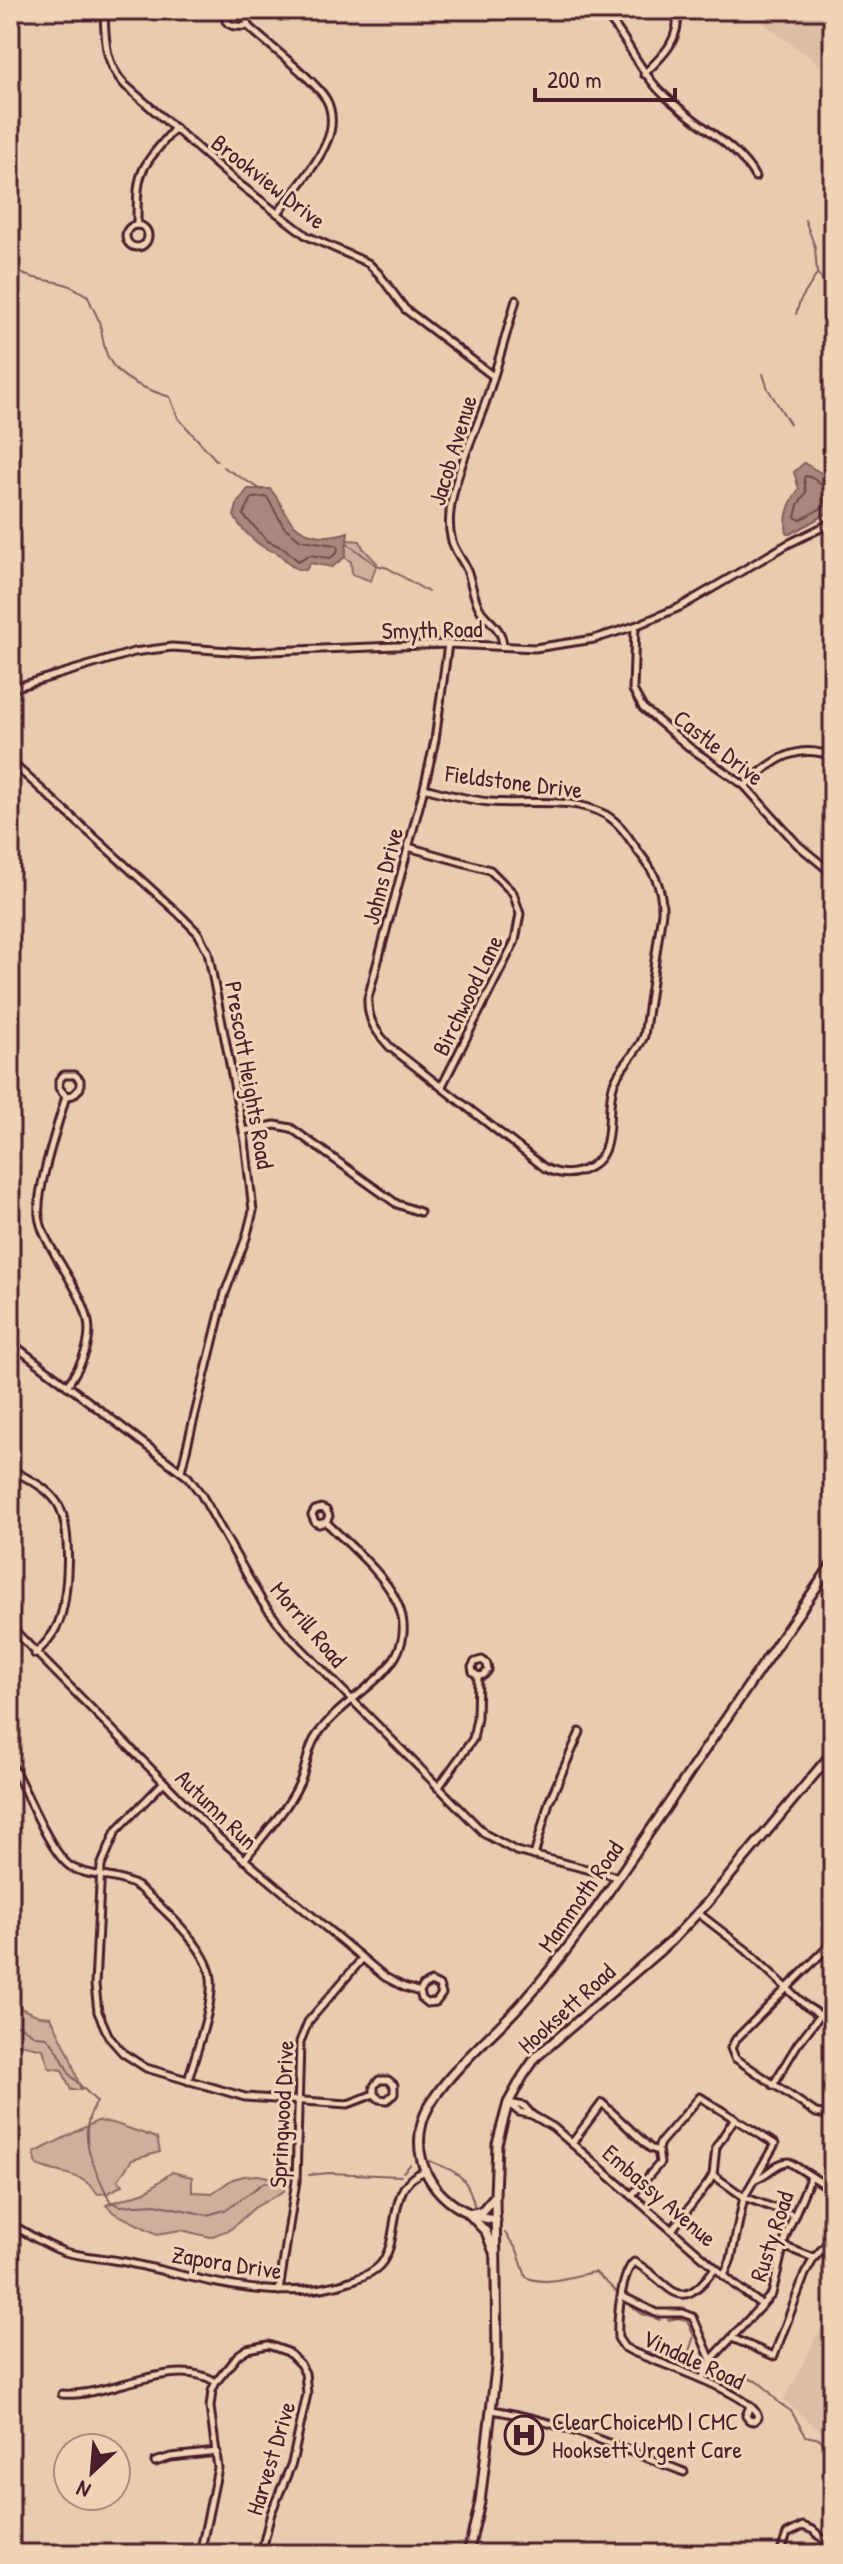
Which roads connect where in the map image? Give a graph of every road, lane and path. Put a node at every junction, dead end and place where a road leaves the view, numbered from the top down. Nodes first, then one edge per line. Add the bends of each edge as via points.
1 (104, 10) edge
2 (227, 10) edge
3 (245, 10) edge
4 (601, 10) edge
5 (677, 10) edge
6 (248, 26) junction
7 (644, 74) junction
8 (175, 128) junction
9 (755, 177) dead end
10 (278, 213) junction
11 (137, 225) junction
12 (516, 300) dead end
13 (493, 376) junction
14 (833, 522) edge
15 (635, 626) junction
16 (448, 644) junction
17 (503, 646) junction
18 (10, 689) edge
19 (833, 757) edge
20 (10, 761) edge
21 (745, 786) junction
22 (424, 788) junction
23 (408, 847) junction
24 (833, 874) edge
25 (442, 1086) junction
26 (66, 1096) junction
27 (243, 1131) junction
28 (420, 1212) dead end
29 (10, 1342) edge
30 (67, 1386) junction
31 (10, 1469) edge
32 (181, 1471) junction
33 (326, 1522) dead end
34 (833, 1563) edge
35 (10, 1626) edge
36 (35, 1654) junction
37 (478, 1676) dead end
38 (352, 1700) junction
39 (580, 1732) dead end
40 (833, 1752) edge
41 (10, 1762) edge
42 (164, 1782) junction
43 (438, 1788) junction
44 (534, 1856) junction
45 (244, 1860) junction
46 (100, 1875) junction
47 (618, 1877) junction
48 (698, 1913) junction
49 (833, 1942) edge
50 (362, 1959) junction
51 (786, 1989) junction
52 (420, 1992) junction
53 (820, 2015) junction
54 (833, 2023) edge
55 (188, 2081) junction
56 (773, 2085) junction
57 (374, 2094) junction
58 (299, 2101) junction
59 (508, 2103) junction
60 (833, 2109) edge
61 (735, 2118) junction
62 (572, 2143) junction
63 (658, 2151) junction
64 (426, 2171) junction
65 (713, 2175) junction
66 (811, 2176) junction
67 (754, 2179) junction
68 (833, 2190) edge
69 (495, 2195) junction
70 (632, 2195) junction
71 (744, 2197) junction
72 (469, 2214) junction
73 (790, 2214) junction
74 (496, 2220) junction
75 (10, 2224) edge
76 (672, 2230) junction
77 (833, 2237) edge
78 (783, 2246) junction
79 (496, 2258) junction
80 (814, 2258) junction
81 (715, 2268) junction
82 (724, 2276) junction
83 (279, 2291) junction
84 (622, 2296) junction
85 (762, 2305) junction
86 (732, 2338) junction
87 (711, 2360) junction
88 (702, 2379) junction
89 (216, 2382) junction
90 (62, 2394) dead end
91 (750, 2406) dead end
92 (492, 2410) junction
93 (217, 2452) junction
94 (155, 2462) dead end
95 (684, 2472) dead end
96 (833, 2548) edge
97 (200, 2554) edge
98 (261, 2554) edge
99 (468, 2554) edge
100 (780, 2554) edge

1 - 8 street, Brookview Drive via 113,71
2 - 6 street via 228,24
3 - 6 street
4 - 7 street
5 - 7 street via 672,44
6 - 10 street via 315,86 330,111 326,144
7 - 9 street via 745,161
8 - 10 street, Brookview Drive
8 - 11 street via 141,171
10 - 13 street, Brookview Drive via 316,241 368,263 405,309
11 - 11 street via 125,238 136,248 148,237
12 - 13 street, Jacob Avenue
13 - 17 street, Jacob Avenue via 448,515 455,550 477,602 503,636
14 - 15 street, Smyth Road
15 - 17 street, Smyth Road via 556,645
15 - 21 street, Castle Drive via 636,700 663,727
16 - 17 street, Smyth Road
16 - 18 street, Smyth Road via 269,652 150,649
16 - 22 street, Johns Drive
19 - 21 street via 808,751 786,755
20 - 27 street, Prescott Heights Road via 204,942
21 - 24 street, Castle Drive via 798,845
22 - 23 street, Johns Drive
22 - 25 street, Fieldstone Drive via 474,800 583,806 604,814 647,862 663,901 644,1036 613,1087 607,1146 599,1160 581,1171 555,1173
23 - 25 street, Johns Drive via 368,1009 378,1035
23 - 25 street, Birchwood Lane via 490,870 513,893 520,914 515,941
26 - 26 street via 79,1091 75,1075 59,1080
26 - 30 street via 39,1204 45,1236 88,1317 88,1349
27 - 28 street via 291,1128 397,1204
27 - 32 street, Prescott Heights Road via 251,1222 225,1293
29 - 30 street, Morrill Road
30 - 32 street, Morrill Road
31 - 36 street via 49,1493 62,1511 67,1532 62,1613 54,1633
32 - 38 street, Morrill Road via 201,1494 272,1616
33 - 38 street via 391,1589 403,1618 403,1639 395,1659
34 - 47 main road, Mammoth Road
35 - 36 street, Autumn Run
36 - 42 street, Autumn Run
37 - 43 street via 473,1739
38 - 43 street, Morrill Road
38 - 45 street via 316,1737 298,1788
39 - 44 street via 549,1802
40 - 48 main road, Hooksett Road
41 - 46 street via 62,1858 74,1869
42 - 45 street, Autumn Run
42 - 46 street via 116,1831
43 - 44 street, Morrill Road via 487,1836
44 - 47 street, Morrill Road
45 - 50 street, Autumn Run
46 - 55 street via 95,2001 104,2027 136,2063
46 - 55 street via 126,1880 143,1891 195,1943 206,1962 210,1996
47 - 64 main road, Mammoth Road via 557,1964 433,2099 420,2133
48 - 51 street
48 - 59 main road, Hooksett Road via 542,2051
49 - 51 street
50 - 52 street, Autumn Run via 389,1980
50 - 58 street, Springwood Drive via 303,2031
51 - 53 street
51 - 56 street via 731,2048 735,2058
52 - 52 street, Autumn Run via 430,2004 442,1994 433,1982
53 - 54 street
53 - 56 street
55 - 58 street via 245,2097
56 - 60 street via 816,2113 826,2115
57 - 57 street via 387,2100 394,2085 379,2080
57 - 58 street via 348,2104
58 - 83 street, Springwood Drive via 296,2181
59 - 62 street, Embassy Avenue via 546,2122
59 - 69 main road, Hooksett Road via 497,2144
61 - 63 street via 700,2097 666,2134
61 - 65 street via 716,2147
61 - 67 street via 775,2144
62 - 63 street via 602,2103
62 - 70 street, Embassy Avenue
63 - 70 street via 660,2163
64 - 72 main road via 443,2197
64 - 83 street, Zapora Drive via 413,2176 403,2190 385,2258 375,2270 340,2284
65 - 71 street
65 - 76 street
66 - 67 street via 783,2162
66 - 68 street
66 - 73 street, Rusty Road
67 - 71 street
69 - 72 main road via 482,2211
69 - 74 main road, Hooksett Road
70 - 76 street, Embassy Avenue
71 - 73 street
71 - 82 street
72 - 74 main road
72 - 79 main road via 486,2232
73 - 78 street, Rusty Road
74 - 79 main road, Hooksett Road
75 - 83 street, Zapora Drive via 62,2251
76 - 81 street, Embassy Avenue
77 - 80 street
78 - 80 street
78 - 85 street, Rusty Road via 774,2288
79 - 92 main road, Hooksett Road
80 - 86 street via 774,2356
81 - 82 street, Embassy Avenue
81 - 84 street, Vindale Road via 700,2288 680,2294 634,2262
82 - 85 street, Embassy Avenue
84 - 87 street via 656,2313 693,2317
84 - 88 street, Vindale Road via 617,2332 624,2347
85 - 86 street, Rusty Road
86 - 87 street, Rusty Road
87 - 88 street, Rusty Road
88 - 91 street, Vindale Road
89 - 90 street via 172,2373 83,2395
89 - 93 street via 210,2407
89 - 98 street, Harvest Drive via 238,2355 257,2345 288,2352 305,2373 307,2394 292,2463
92 - 95 street via 558,2425
92 - 99 main road, Hooksett Road
93 - 94 street
93 - 97 street via 217,2478
96 - 100 street via 803,2526 787,2534

